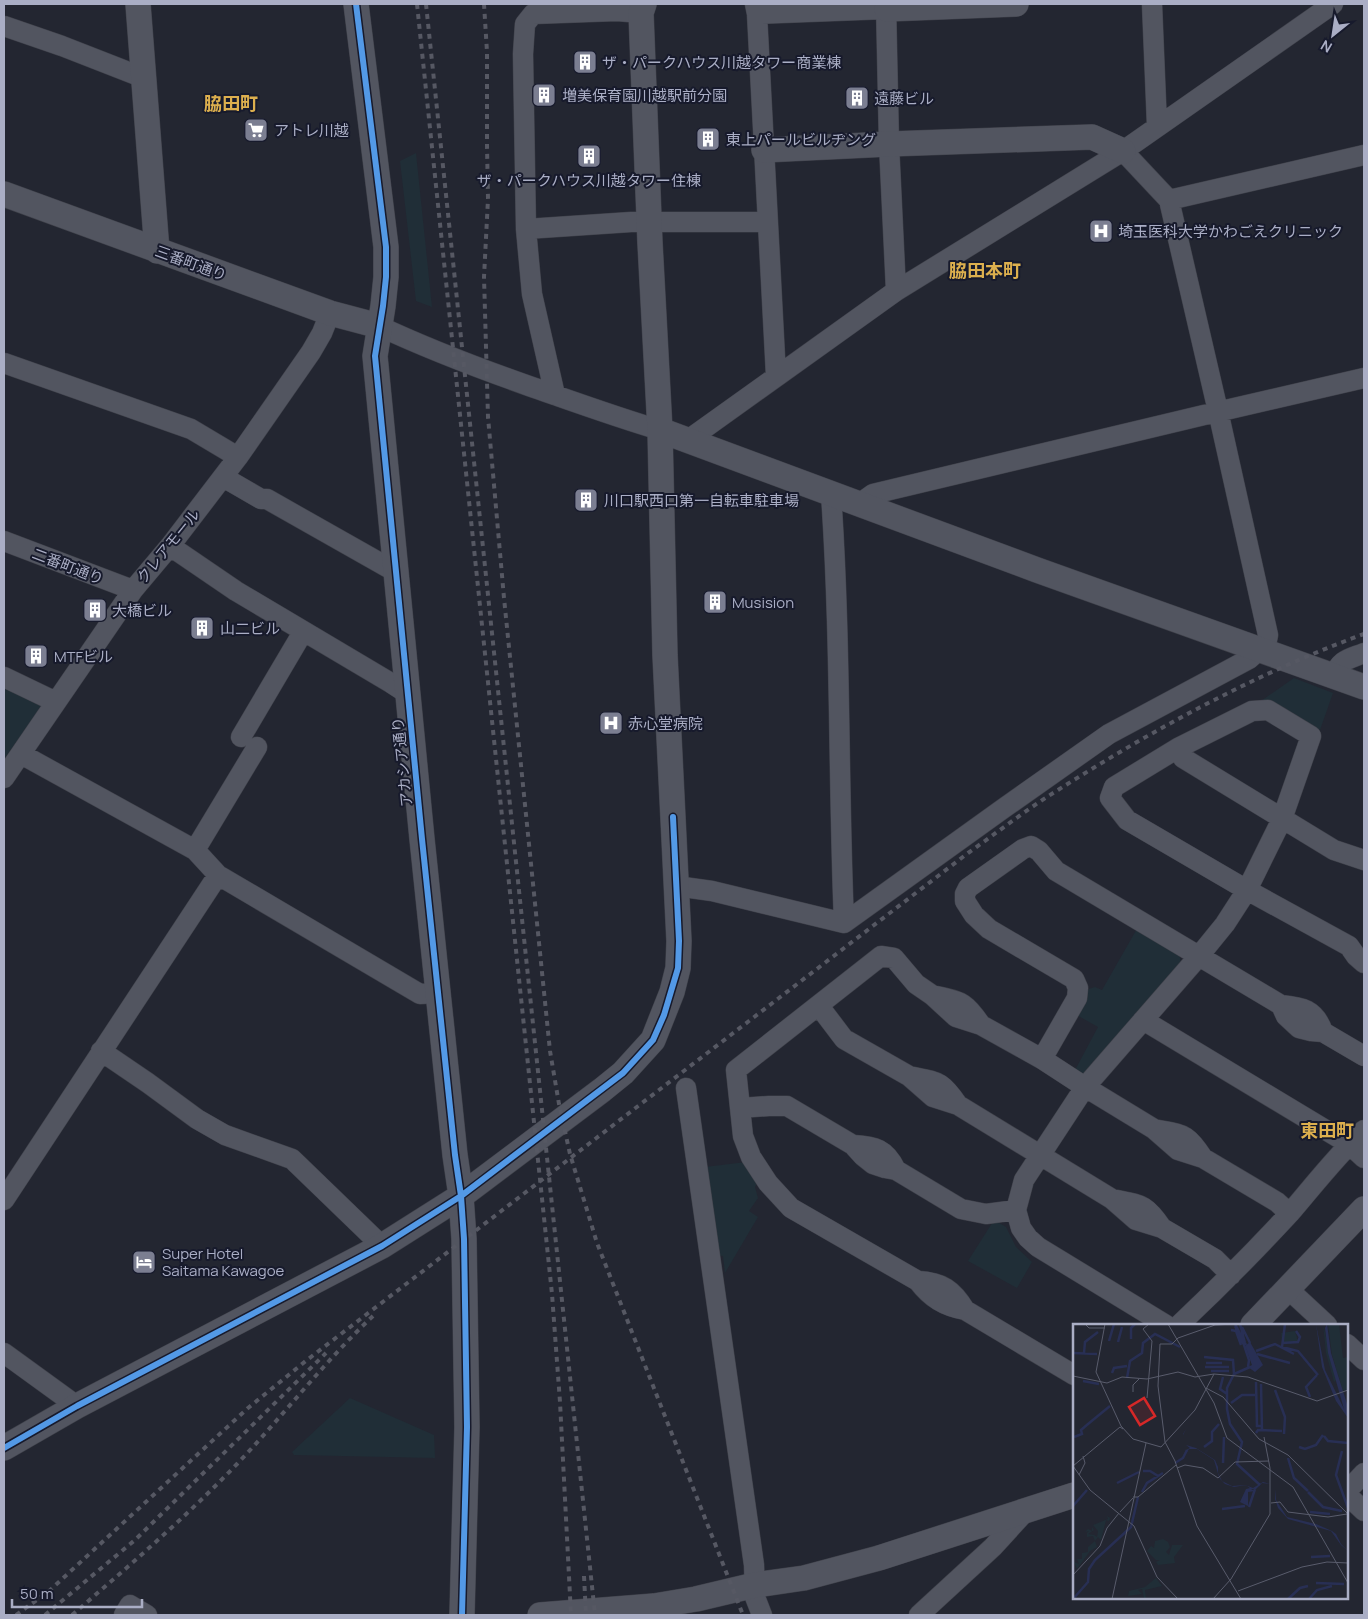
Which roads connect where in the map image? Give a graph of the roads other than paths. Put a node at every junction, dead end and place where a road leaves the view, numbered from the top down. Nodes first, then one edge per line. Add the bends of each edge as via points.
1 (138, 4) edge
2 (356, 4) edge
3 (1016, 4) edge
4 (1152, 4) edge
5 (1333, 4) edge
6 (887, 6) edge
7 (642, 8) edge
8 (756, 9) edge
9 (4, 26) edge
10 (144, 78) junction
11 (1157, 126) junction
12 (889, 144) junction
13 (764, 150) junction
14 (1123, 151) junction
15 (1364, 155) edge
16 (4, 194) edge
17 (1169, 200) junction
18 (649, 222) junction
19 (768, 222) junction
20 (526, 229) junction
21 (157, 251) junction
22 (896, 291) junction
23 (330, 313) junction
24 (379, 326) junction
25 (4, 363) edge
26 (776, 376) junction
27 (1364, 378) edge
28 (555, 395) junction
29 (1218, 411) junction
30 (660, 430) junction
31 (688, 440) junction
32 (238, 457) junction
33 (223, 477) junction
34 (831, 494) junction
35 (859, 504) junction
36 (4, 541) edge
37 (170, 546) junction
38 (396, 572) junction
39 (132, 590) junction
40 (303, 632) junction
41 (1260, 649) junction
42 (1364, 653) edge
43 (1334, 676) junction
44 (4, 677) edge
45 (1364, 686) edge
46 (408, 694) junction
47 (56, 702) junction
48 (1178, 748) junction
49 (20, 754) junction
50 (4, 778) edge
51 (1282, 819) junction
52 (195, 850) junction
53 (1364, 860) edge
54 (218, 875) junction
55 (676, 886) junction
56 (1247, 890) junction
57 (844, 923) junction
58 (1357, 945) edge
59 (1199, 956) junction
60 (1364, 963) edge
61 (438, 993) junction
62 (819, 1006) junction
63 (1143, 1020) junction
64 (101, 1052) junction
65 (1364, 1056) edge
66 (1042, 1059) junction
67 (1085, 1087) junction
68 (686, 1088) dead end
69 (740, 1108) junction
70 (1364, 1130) edge
71 (1349, 1144) junction
72 (1040, 1155) junction
73 (1364, 1158) edge
74 (461, 1196) junction
75 (4, 1200) edge
76 (1364, 1209) edge
77 (1016, 1210) junction
78 (1289, 1213) junction
79 (382, 1246) junction
80 (1232, 1275) junction
81 (1287, 1288) junction
82 (1164, 1324) edge
83 (1180, 1324) edge
84 (1254, 1324) edge
85 (1326, 1324) edge
86 (1348, 1345) edge
87 (4, 1353) edge
88 (1364, 1360) edge
89 (1073, 1374) edge
90 (77, 1406) junction
91 (4, 1448) edge
92 (1364, 1473) edge
93 (1348, 1492) edge
94 (1348, 1494) edge
95 (1073, 1495) edge
96 (1364, 1511) edge
97 (1024, 1512) junction
98 (754, 1585) junction
99 (124, 1615) edge
100 (148, 1615) edge
101 (462, 1615) edge
102 (540, 1615) edge
103 (762, 1615) edge
104 (919, 1615) edge

1 - 10 street
2 - 24 street, アカシア通り via 386,247 386,277
3 - 6 street
4 - 11 street
5 - 11 street
6 - 8 street
6 - 12 street
7 - 18 street
7 - 20 street via 532,14 525,24
8 - 13 street
9 - 10 street
10 - 21 street
11 - 14 street
12 - 13 street
12 - 14 street via 1092,138
12 - 22 street
13 - 19 street
14 - 17 street
14 - 22 street
15 - 17 street
16 - 21 street, 三番町通り
17 - 29 street
18 - 19 street
18 - 20 street
18 - 30 street
19 - 26 street
20 - 28 street via 532,294
21 - 23 street, 三番町通り
22 - 26 street
23 - 24 street, 三番町通り
23 - 32 street, クレアモール via 311,352
24 - 28 street via 463,362
24 - 38 street, アカシア通り via 374,356
25 - 32 street via 191,429
26 - 31 street
27 - 29 street
28 - 30 street
29 - 35 street via 873,494
29 - 41 street via 1268,635
30 - 31 street
30 - 55 street via 665,655
31 - 34 street
32 - 33 street, クレアモール
33 - 37 street, クレアモール
33 - 38 street
34 - 35 street
34 - 57 street
35 - 41 street
36 - 39 street, 二番町通り
37 - 39 street, クレアモール
37 - 40 street via 236,592
38 - 46 street, アカシア通り
39 - 47 street, クレアモール
40 - 46 street
40 - 52 street
41 - 43 street
41 - 57 street via 1250,658 1109,734
42 - 43 street via 1342,662
43 - 45 street
44 - 47 street
46 - 61 street, アカシア通り
47 - 49 street, クレアモール
48 - 51 street via 1183,758
48 - 51 street via 1252,711 1268,710 1311,736
48 - 56 street via 1114,787 1110,798 1127,820
49 - 50 street, クレアモール
49 - 52 street
51 - 53 street via 1334,850
51 - 56 street
52 - 54 street
54 - 61 street via 420,994
54 - 64 street
55 - 57 street via 712,891
55 - 74 street via 678,968 653,1040 623,1073
56 - 58 street
56 - 59 street
58 - 60 street via 1356,956
59 - 63 street
59 - 65 street via 1281,1005 1286,1016 1300,1028 1323,1032
59 - 66 street via 1056,871 1039,850 1031,846 1023,849 968,888 965,901 989,929 1074,979 1078,988 1077,998
61 - 74 street, アカシア通り
62 - 66 street via 882,956 894,958 916,984 956,1017 981,1025
62 - 69 street via 736,1070
62 - 72 street via 844,1039 909,1076 933,1097 958,1105
63 - 67 street
63 - 71 street
64 - 75 street
64 - 79 street via 225,1135 292,1160
66 - 67 street
67 - 72 street
67 - 78 street via 1154,1128 1178,1150 1203,1158 1277,1202
68 - 98 street via 753,1556
69 - 77 street via 787,1106 853,1145 880,1150 896,1170 960,1209 986,1214
69 - 89 street via 743,1136 751,1157 768,1183 791,1208 918,1281 940,1302 965,1310
70 - 71 street
71 - 73 street
71 - 78 street
72 - 77 street via 1024,1180
72 - 80 street via 1112,1199 1136,1220 1162,1228 1215,1259
74 - 79 street
74 - 101 street, アカシア通り via 467,1427
76 - 81 street
77 - 82 street via 1021,1228 1038,1247
78 - 80 street
79 - 90 street
80 - 83 street
81 - 84 street
81 - 85 street
86 - 88 street
87 - 90 street
90 - 91 street
92 - 93 street
94 - 96 street
95 - 97 street
97 - 98 street via 804,1578
97 - 104 street via 993,1547
98 - 102 street via 654,1606
98 - 103 street
99 - 100 street via 130,1606

